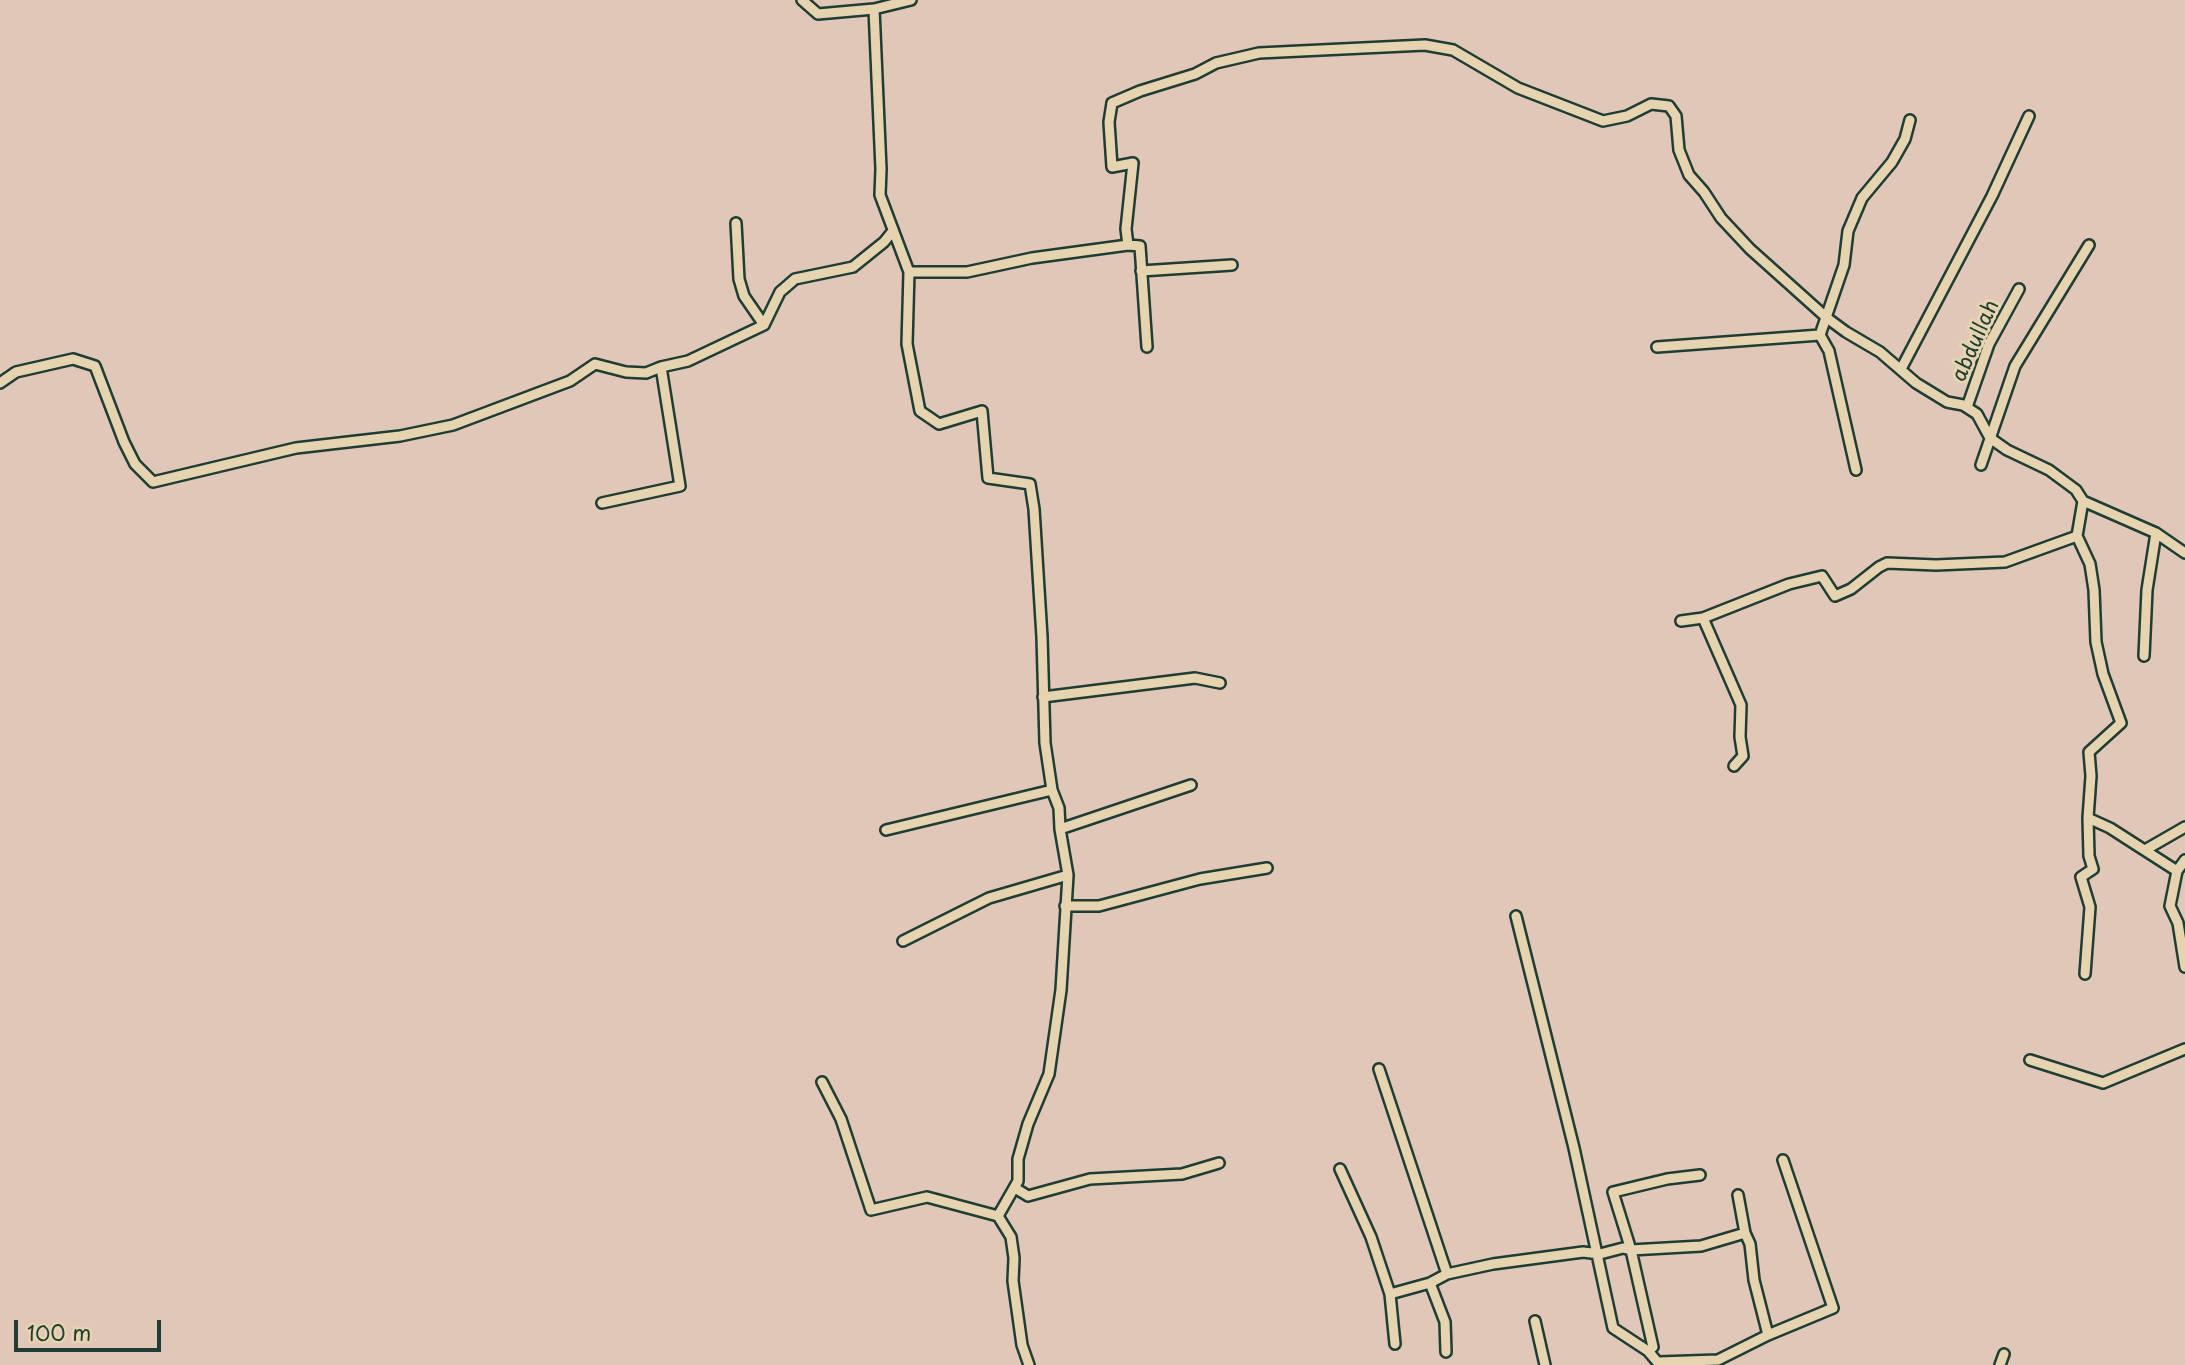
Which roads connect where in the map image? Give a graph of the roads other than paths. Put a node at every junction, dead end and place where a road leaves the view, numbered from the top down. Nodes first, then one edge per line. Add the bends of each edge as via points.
1 (802, 0) edge
2 (911, 0) edge
3 (874, 9) junction
4 (2029, 116) dead end
5 (1910, 120) dead end
6 (736, 223) dead end
7 (892, 232) junction
8 (1128, 245) junction
9 (2089, 246) dead end
10 (1232, 265) dead end
11 (1142, 271) junction
12 (909, 272) junction
13 (2019, 289) dead end
14 (1827, 318) junction
15 (764, 325) junction
16 (1821, 335) junction
17 (1147, 347) dead end
18 (1657, 347) dead end
19 (661, 367) junction
20 (1901, 369) junction
21 (0, 383) edge
22 (1967, 407) junction
23 (1990, 438) junction
24 (1981, 465) dead end
25 (1856, 470) dead end
26 (2083, 500) junction
27 (602, 503) dead end
28 (2156, 533) junction
29 (2077, 536) junction
30 (2185, 553) edge
31 (1703, 618) junction
32 (1681, 621) dead end
33 (2144, 656) dead end
34 (1220, 683) dead end
35 (1043, 697) junction
36 (1734, 766) dead end
37 (1191, 785) dead end
38 (1052, 790) junction
39 (2088, 818) junction
40 (2185, 827) edge
41 (1060, 829) junction
42 (886, 830) dead end
43 (2145, 850) junction
44 (2185, 860) edge
45 (1267, 868) dead end
46 (2177, 871) junction
47 (1068, 875) junction
48 (1065, 906) junction
49 (1516, 916) dead end
50 (903, 941) dead end
51 (2185, 967) edge
52 (2084, 974) dead end
53 (2185, 1049) edge
54 (2031, 1060) dead end
55 (1379, 1069) dead end
56 (822, 1082) dead end
57 (1783, 1160) dead end
58 (1220, 1163) dead end
59 (1340, 1169) dead end
60 (1700, 1175) dead end
61 (1015, 1188) junction
62 (1738, 1195) dead end
63 (998, 1216) junction
64 (1745, 1233) junction
65 (1632, 1250) junction
66 (1595, 1253) junction
67 (1447, 1274) junction
68 (1430, 1283) junction
69 (1390, 1294) junction
70 (1535, 1321) dead end
71 (1768, 1335) junction
72 (1395, 1344) dead end
73 (1648, 1351) junction
74 (1446, 1352) dead end
75 (2004, 1354) dead end
76 (1659, 1364) edge
77 (1029, 1365) edge
78 (1545, 1365) edge
79 (2000, 1365) edge

1 - 3 street via 818,14
2 - 3 street
3 - 7 street via 880,195
4 - 20 street
5 - 14 street via 1905,139 1863,198 1848,231 1844,265
6 - 15 street via 739,279 744,296
7 - 12 street
7 - 15 street via 853,267 794,279 780,292
8 - 11 street via 1140,246
8 - 12 street via 967,272
8 - 14 street via 1133,163 1112,167 1112,103 1216,63 1259,53 1425,45 1463,54 1518,88 1603,121 1651,104 1669,106 1676,116 1679,150 1689,175 1721,218
9 - 23 street via 2015,366
10 - 11 street
11 - 17 street
12 - 35 street via 907,344 920,411 939,424 982,411 988,478 1030,484
13 - 22 street, abdullah via 1989,344
14 - 16 street
14 - 20 street
15 - 19 street via 688,361
16 - 18 street
16 - 25 street via 1829,351
19 - 21 street via 646,373 595,364 570,381 453,425 296,448 153,482 135,464 95,366 73,359 16,372
19 - 27 street via 680,486
20 - 22 street via 1947,402
22 - 23 street via 1978,414
23 - 24 street
23 - 26 street via 2049,470 2076,489
26 - 28 street
26 - 29 street
28 - 30 street
28 - 33 street
29 - 31 street via 2005,562 1887,563 1835,596 1822,576
29 - 39 street via 2090,564 2103,674 2121,723 2089,752
31 - 32 street
31 - 36 street via 1741,705 1743,756
34 - 35 street via 1195,678
35 - 38 street
37 - 41 street
38 - 41 street
38 - 42 street
39 - 43 street
39 - 52 street via 2093,869 2081,877 2090,907
40 - 43 street
41 - 47 street
43 - 46 street
44 - 46 street
45 - 48 street via 1200,879 1099,906
46 - 51 street via 2170,906 2178,923
47 - 48 street
47 - 50 street via 989,898
48 - 61 street via 1061,990 1049,1074 1028,1124
49 - 66 street via 1574,1148
53 - 54 street via 2103,1083
55 - 67 street
56 - 63 street via 841,1119 871,1210 927,1197
57 - 71 street via 1833,1308
58 - 61 street via 1182,1174 1090,1179 1028,1196
59 - 69 street via 1371,1237
60 - 65 street via 1613,1192
61 - 63 street
62 - 64 street
63 - 77 street via 1011,1237 1022,1345
64 - 65 street via 1701,1246
64 - 71 street
65 - 66 street
65 - 73 street via 1653,1347
66 - 67 street
66 - 73 street via 1613,1328
67 - 68 street
68 - 69 street
68 - 74 street via 1445,1322
69 - 72 street
70 - 78 street
71 - 76 street via 1718,1360
73 - 76 street
75 - 79 street

